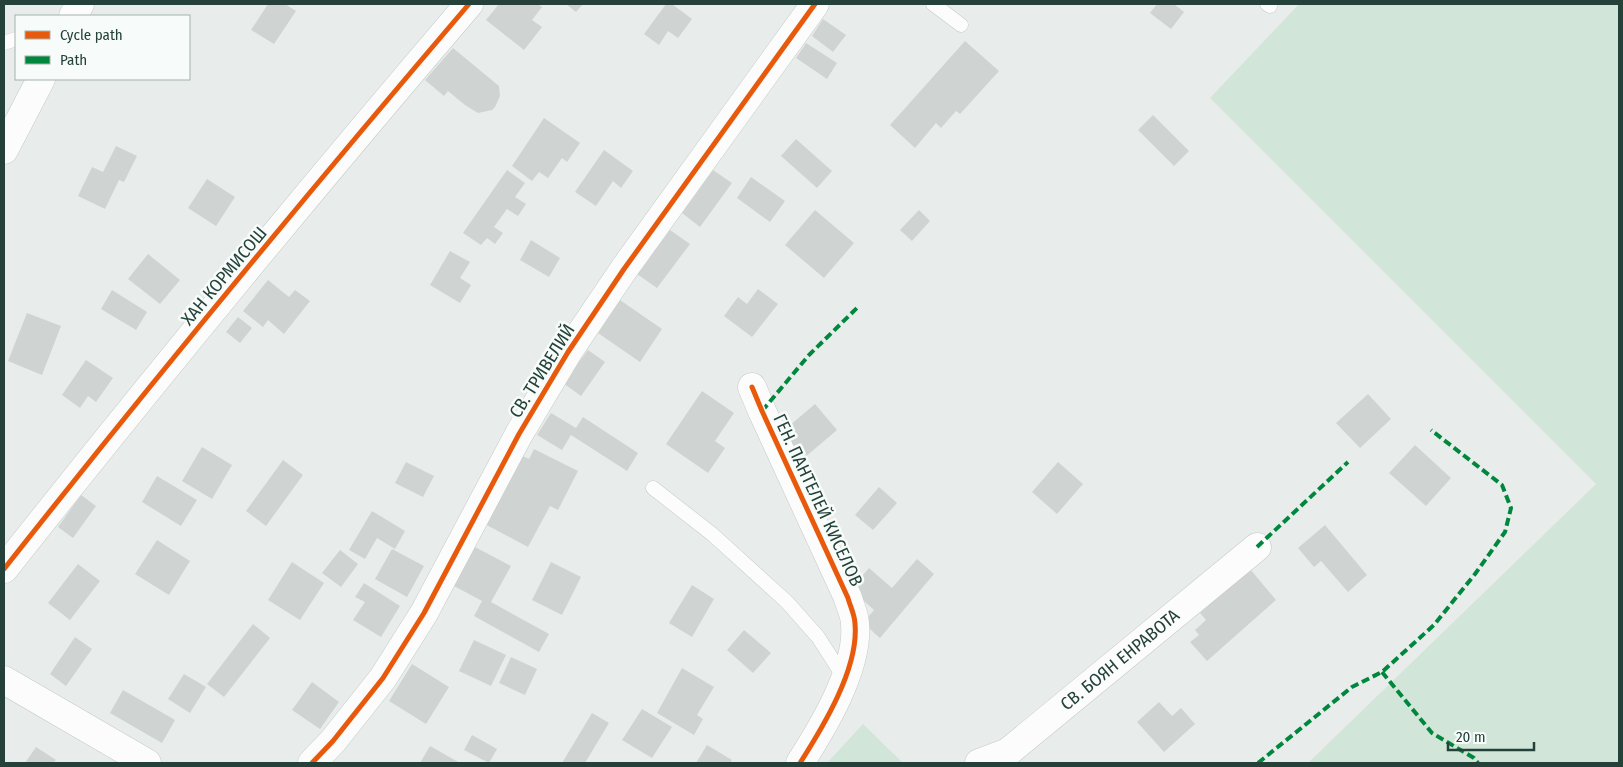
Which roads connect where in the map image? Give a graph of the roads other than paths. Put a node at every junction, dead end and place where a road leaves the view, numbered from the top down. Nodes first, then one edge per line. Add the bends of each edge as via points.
1 (80, 4) edge
2 (469, 4) edge
3 (815, 4) edge
4 (934, 4) edge
5 (74, 15) edge
6 (962, 25) dead end
7 (40, 80) edge
8 (4, 150) edge
9 (752, 387) dead end
10 (653, 488) dead end
11 (1257, 547) dead end
12 (4, 569) edge
13 (845, 679) junction
14 (4, 680) edge
15 (147, 763) edge
16 (312, 763) edge
17 (800, 763) edge
18 (979, 763) edge

1 - 5 street
2 - 12 street, ХАН КОРМИСОШ via 112,433
3 - 16 street, СВ. ТРИВЕЛИЙ via 624,268 568,352 519,434 424,613 383,678
4 - 6 lane
7 - 8 street
9 - 13 street, ГЕН. ПАНТЕЛЕЙ КИСЕЛОВ via 848,598 856,623 854,650
10 - 13 lane via 712,534 787,602 818,637
11 - 18 street, СВ. БОЯН ЕНРАВОТА via 1008,752
13 - 17 street, ГЕН. ПАНТЕЛЕЙ КИСЕЛОВ
14 - 15 street

